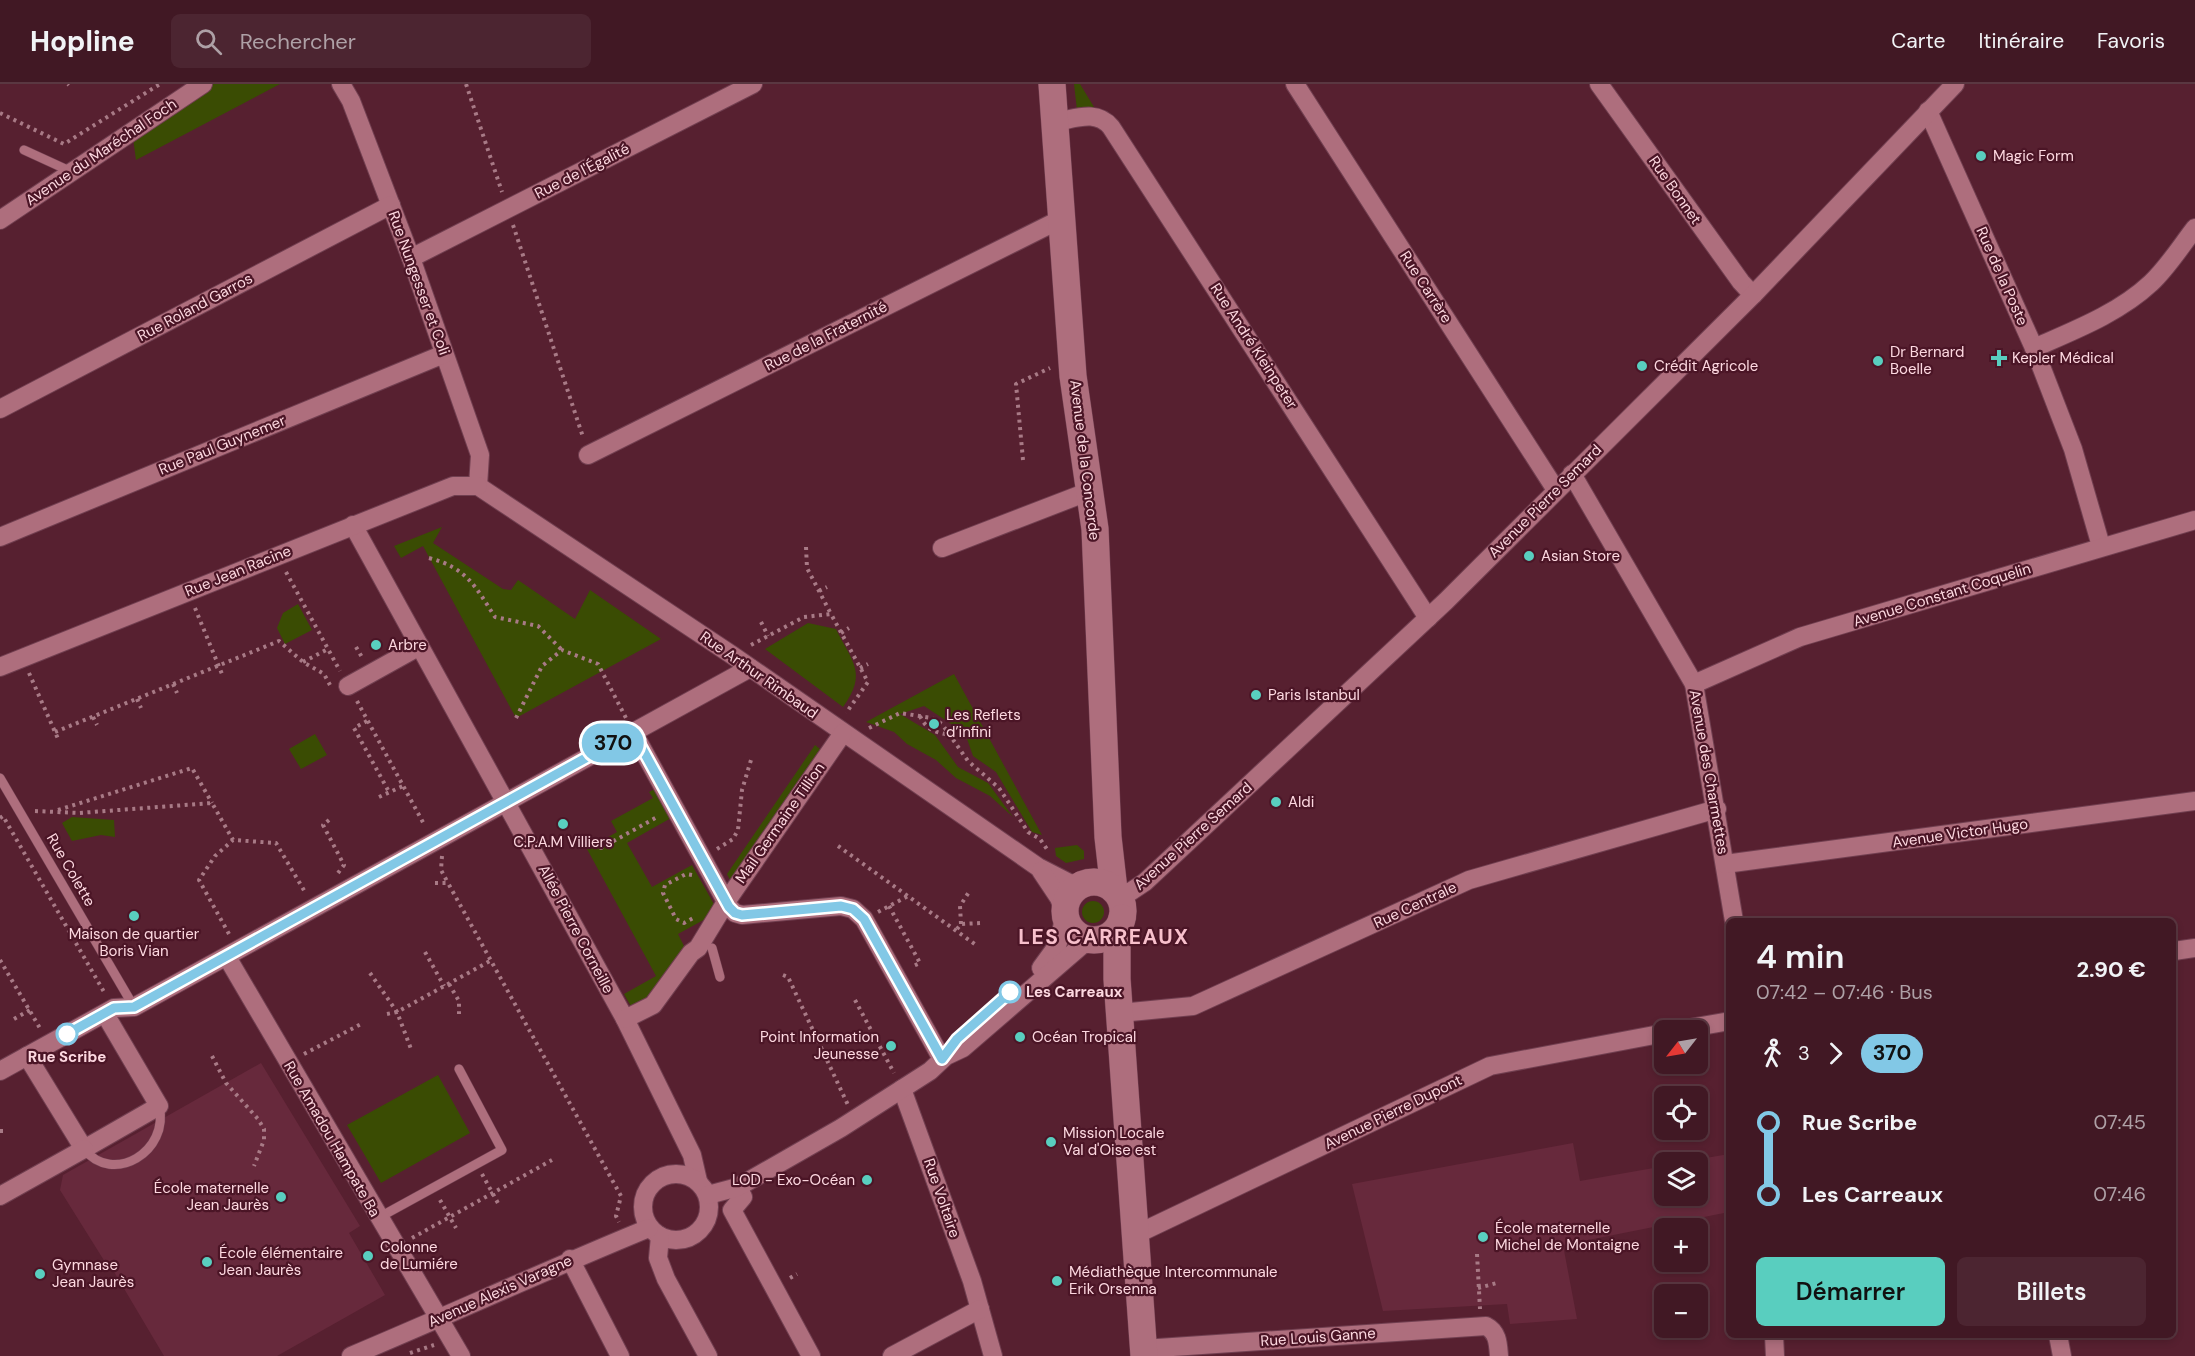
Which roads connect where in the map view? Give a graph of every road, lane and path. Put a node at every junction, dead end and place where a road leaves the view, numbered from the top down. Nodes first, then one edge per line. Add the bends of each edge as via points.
1 (160, 84) edge
2 (203, 84) edge
3 (341, 84) edge
4 (466, 84) edge
5 (753, 84) edge
6 (1052, 84) edge
7 (1295, 84) edge
8 (1599, 84) edge
9 (1955, 84) edge
10 (1928, 111) junction
11 (0, 113) edge
12 (1055, 122) junction
13 (24, 150) dead end
14 (72, 172) junction
15 (391, 205) junction
16 (508, 208) junction
17 (1063, 218) junction
18 (0, 220) edge
19 (2195, 228) edge
20 (411, 258) junction
21 (1753, 295) junction
22 (2034, 348) junction
23 (444, 354) junction
24 (1057, 364) dead end
25 (0, 409) edge
26 (588, 455) joint
27 (1023, 460) dead end
28 (1572, 474) junction
29 (478, 486) junction
30 (1556, 490) junction
31 (1090, 491) junction
32 (2195, 520) edge
33 (353, 525) junction
34 (0, 537) edge
35 (2101, 546) junction
36 (806, 547) dead end
37 (942, 548) dead end
38 (277, 556) junction
39 (429, 558) dead end
40 (826, 587) dead end
41 (188, 591) junction
42 (819, 591) junction
43 (831, 614) junction
44 (1428, 618) junction
45 (761, 622) dead end
46 (849, 628) dead end
47 (841, 633) junction
48 (768, 636) junction
49 (420, 646) junction
50 (328, 649) junction
51 (562, 650) junction
52 (732, 656) junction
53 (22, 658) junction
54 (303, 662) junction
55 (868, 664) dead end
56 (218, 666) junction
57 (0, 667) edge
58 (750, 668) junction
59 (860, 668) junction
60 (222, 674) dead end
61 (174, 684) junction
62 (1694, 684) junction
63 (342, 689) junction
64 (177, 693) dead end
65 (137, 699) junction
66 (141, 708) dead end
67 (919, 715) junction
68 (93, 717) junction
69 (516, 718) dead end
70 (367, 721) junction
71 (97, 725) dead end
72 (864, 730) dead end
73 (55, 732) junction
74 (633, 732) junction
75 (843, 733) junction
76 (951, 735) junction
77 (59, 741) dead end
78 (751, 760) dead end
79 (0, 778) edge
80 (403, 786) junction
81 (389, 792) junction
82 (379, 797) dead end
83 (2195, 801) edge
84 (507, 802) junction
85 (212, 803) junction
86 (17, 808) junction
87 (674, 808) junction
88 (1717, 809) junction
89 (53, 812) junction
90 (1, 817) edge
91 (329, 820) dead end
92 (1108, 837) junction
93 (233, 840) junction
94 (434, 843) junction
95 (593, 845) dead end
96 (838, 846) dead end
97 (23, 852) junction
98 (16, 856) dead end
99 (700, 857) junction
100 (1725, 864) junction
101 (1038, 867) junction
102 (694, 876) dead end
103 (333, 881) dead end
104 (435, 883) dead end
105 (448, 883) junction
106 (1071, 883) junction
107 (969, 892) dead end
108 (908, 896) junction
109 (1117, 900) junction
110 (889, 906) junction
111 (314, 908) junction
112 (727, 910) junction
113 (1065, 914) junction
114 (60, 916) junction
115 (1734, 918) edge
116 (864, 919) junction
117 (54, 920) dead end
118 (980, 923) dead end
119 (961, 924) junction
120 (957, 929) junction
121 (1089, 940) junction
122 (976, 945) dead end
123 (712, 948) joint
124 (2195, 948) edge
125 (2176, 951) edge
126 (424, 952) dead end
127 (232, 954) junction
128 (0, 960) edge
129 (490, 961) junction
130 (93, 973) junction
131 (369, 973) dead end
132 (783, 975) dead end
133 (86, 976) dead end
134 (895, 976) junction
135 (720, 977) dead end
136 (1117, 979) junction
137 (449, 984) junction
138 (444, 987) junction
139 (855, 1000) dead end
140 (134, 1007) junction
141 (30, 1010) junction
142 (109, 1011) junction
143 (397, 1012) junction
144 (1120, 1013) junction
145 (387, 1014) dead end
146 (459, 1014) dead end
147 (14, 1018) dead end
148 (625, 1019) junction
149 (1726, 1022) edge
150 (363, 1023) dead end
151 (1708, 1025) edge
152 (1654, 1035) edge
153 (50, 1044) junction
154 (411, 1049) dead end
155 (27, 1056) junction
156 (212, 1056) dead end
157 (944, 1058) junction
158 (290, 1066) junction
159 (459, 1069) dead end
160 (0, 1071) edge
161 (902, 1089) junction
162 (159, 1106) junction
163 (854, 1119) junction
164 (0, 1131) edge
165 (6, 1131) dead end
166 (84, 1149) junction
167 (552, 1160) dead end
168 (477, 1164) junction
169 (254, 1166) dead end
170 (434, 1187) junction
171 (738, 1187) junction
172 (703, 1188) junction
173 (493, 1193) junction
174 (0, 1196) edge
175 (499, 1205) dead end
176 (449, 1217) junction
177 (378, 1218) junction
178 (456, 1228) dead end
179 (655, 1232) junction
180 (1135, 1235) junction
181 (627, 1237) junction
182 (396, 1248) junction
183 (1477, 1254) dead end
184 (570, 1259) junction
185 (1497, 1283) dead end
186 (1478, 1288) junction
187 (980, 1309) junction
188 (441, 1320) junction
189 (1488, 1322) junction
190 (1774, 1338) edge
191 (2059, 1338) edge
192 (452, 1339) junction
193 (1143, 1353) edge
194 (351, 1356) edge
195 (402, 1356) edge
196 (461, 1356) edge
197 (620, 1356) edge
198 (708, 1356) edge
199 (811, 1356) edge
200 (892, 1356) edge
201 (993, 1356) edge
202 (1499, 1356) edge
203 (1776, 1356) edge
204 (2062, 1356) edge

1 - 11 path via 64,144
2 - 14 street, Avenue du Maréchal Foch
3 - 15 street, Rue Nungesser et Coli
4 - 16 path
5 - 16 street, Rue de l'Égalité
6 - 12 main road, Avenue de la Concorde
7 - 30 street, Rue Carrère
8 - 21 street, Rue Bonnet
9 - 10 street, Avenue Pierre Semard
10 - 21 street, Avenue Pierre Semard
10 - 22 street, Rue de la Poste
12 - 17 main road, Avenue de la Concorde
12 - 44 street, Rue André Kleinpeter via 1096,115 1111,126
13 - 14 lane
14 - 18 street, Avenue du Maréchal Foch
15 - 20 street, Rue Nungesser et Coli
15 - 25 street, Rue Roland Garros
16 - 20 street, Rue de l'Égalité
16 - 26 path
17 - 26 street, Rue de la Fraternité
17 - 31 main road, Avenue de la Concorde via 1073,376
19 - 22 street via 2153,281 2132,299
20 - 23 street, Rue Nungesser et Coli
21 - 28 street, Avenue Pierre Semard
22 - 35 street, Rue de la Poste via 2073,449
23 - 29 street, Rue Nungesser et Coli via 480,455
23 - 34 street, Rue Paul Guynemer
24 - 27 path via 1016,384
28 - 30 street, Avenue Pierre Semard
28 - 62 street, Avenue des Charmettes
29 - 33 street, Rue Jean Racine via 453,486
29 - 52 street, Rue Arthur Rimbaud
30 - 44 street, Avenue Pierre Semard
31 - 37 street
31 - 92 main road, Avenue de la Concorde via 1101,630
32 - 35 street, Avenue Constant Coquelin
33 - 38 street, Rue Jean Racine
33 - 49 street, Allée Pierre Corneille
35 - 62 street, Avenue Constant Coquelin via 1800,638
36 - 42 path via 807,567
38 - 41 street, Rue Jean Racine
38 - 50 path
39 - 51 path via 465,573 495,617 538,626
40 - 42 path
41 - 53 street, Rue Jean Racine
41 - 56 path
42 - 43 path
43 - 47 path
43 - 48 path via 804,617
44 - 109 street, Avenue Pierre Semard via 1144,882
45 - 48 path
46 - 47 path
47 - 59 path
48 - 52 path
49 - 63 street
49 - 84 street, Allée Pierre Corneille
50 - 54 path
50 - 63 path
51 - 69 path via 542,666
51 - 74 path via 598,664
52 - 58 street, Rue Arthur Rimbaud
53 - 57 street, Rue Jean Racine
53 - 73 path
54 - 56 path via 281,640
54 - 63 path
55 - 59 path
56 - 60 path
56 - 61 path
58 - 74 street
58 - 75 street, Rue Arthur Rimbaud
59 - 75 path via 868,682 845,715
61 - 64 path
61 - 65 path
62 - 88 street, Avenue des Charmettes
63 - 70 path
65 - 66 path
65 - 68 path
67 - 72 path via 900,713
67 - 76 path via 942,724
67 - 76 path via 926,727
68 - 71 path
68 - 73 path
70 - 80 path
70 - 81 path via 354,728
73 - 77 path
74 - 84 street
74 - 87 street
75 - 101 street, Rue Arthur Rimbaud
75 - 112 street, Mail Germaine Tillion
76 - 106 path via 968,761 999,788 1028,832 1048,848
78 - 99 path via 733,840
79 - 86 lane, Rue Colette
80 - 81 path
80 - 94 path
81 - 82 path
83 - 100 street, Avenue Victor Hugo
84 - 94 street
84 - 148 street, Allée Pierre Corneille
85 - 89 path via 79,815
85 - 89 path via 192,768
85 - 93 path
86 - 89 path via 26,803 30,811
86 - 90 path
86 - 140 lane, Rue Colette
87 - 95 path via 601,848
87 - 99 street
88 - 100 street, Avenue des Charmettes
88 - 144 street, Rue Centrale via 1468,880 1193,1006
90 - 97 path
91 - 103 path via 323,825 344,865
92 - 106 main road, Avenue de la Concorde via 1099,870
92 - 109 main road, Avenue de la Concorde
93 - 111 path via 276,843
93 - 127 path via 215,856 199,880
94 - 105 path via 443,858 441,870
94 - 111 street
96 - 108 path
97 - 98 path
97 - 114 path
99 - 112 street
100 - 115 street, Avenue des Charmettes
101 - 106 street, Rue Arthur Rimbaud
101 - 113 street
102 - 112 path via 686,874 665,885 663,893 676,919 684,923 708,908
104 - 105 path
105 - 129 path
106 - 109 main road via 1098,882
106 - 113 main road
107 - 119 path via 960,906
108 - 110 path
108 - 120 path
109 - 121 main road via 1110,935
109 - 136 main road, Avenue de la Concorde
110 - 116 path
110 - 134 path via 920,963
111 - 127 street
112 - 116 street via 742,915 841,906 853,909
112 - 123 street
112 - 148 street, Mail Germaine Tillion via 653,1005
113 - 121 main road via 1072,931
113 - 157 street via 1063,931 1052,956 957,1039
114 - 117 path
114 - 130 path
116 - 134 street
118 - 119 path
119 - 120 path
120 - 122 path
121 - 136 main road via 1105,952
121 - 157 street via 963,1048
123 - 135 lane
124 - 125 street
126 - 138 path
127 - 140 street
127 - 158 street, Rue Amadou Hampate Ba
128 - 141 path
129 - 137 path
129 - 181 path via 621,1196 616,1216
130 - 133 path
130 - 142 path
131 - 143 path
132 - 163 path via 788,977
134 - 157 street
136 - 144 main road
137 - 138 path
137 - 146 path via 459,1002
138 - 143 path
139 - 161 path
140 - 142 street
141 - 147 path
141 - 153 path
142 - 153 street
142 - 162 street
143 - 145 path
143 - 154 path
144 - 180 main road
148 - 172 street, Allée Pierre Corneille via 692,1155
149 - 151 street
150 - 158 path via 306,1053
152 - 180 street, Avenue Pierre Dupont via 1490,1066
153 - 155 street
155 - 160 street
155 - 166 street
156 - 169 path via 226,1083 264,1129
157 - 161 street
158 - 177 street, Rue Amadou Hampate Ba
159 - 168 lane via 502,1150
161 - 163 street
161 - 187 street, Rue Voltaire
162 - 166 street
162 - 166 lane via 161,1130 155,1142 135,1160 120,1164 104,1162 92,1159
163 - 171 street
164 - 165 path
166 - 174 street
167 - 173 path
168 - 170 lane
168 - 173 path
170 - 176 path
170 - 177 lane
171 - 172 street
171 - 199 street via 743,1197 732,1210
172 - 179 street, Avenue Alexis Varagne via 708,1218 702,1228 683,1240
172 - 179 street via 684,1174 667,1174 653,1182 644,1196 643,1212
173 - 175 path
173 - 176 path
176 - 178 path
176 - 182 path
177 - 182 street, Rue Amadou Hampate Ba
179 - 181 street, Avenue Alexis Varagne
179 - 198 street via 658,1258 666,1279
180 - 193 main road
181 - 184 street, Avenue Alexis Varagne
182 - 188 street, Rue Amadou Hampate Ba
183 - 186 path
184 - 188 street, Avenue Alexis Varagne
184 - 197 street
185 - 186 path
186 - 189 path via 1478,1305
187 - 200 street
187 - 201 street, Rue Voltaire
188 - 192 street, Rue Amadou Hampate Ba
188 - 194 street, Avenue Alexis Varagne
189 - 193 street, Rue Louis Ganne via 1486,1326
189 - 202 street
190 - 203 street
191 - 204 street
192 - 195 path
192 - 196 street, Rue Amadou Hampate Ba

